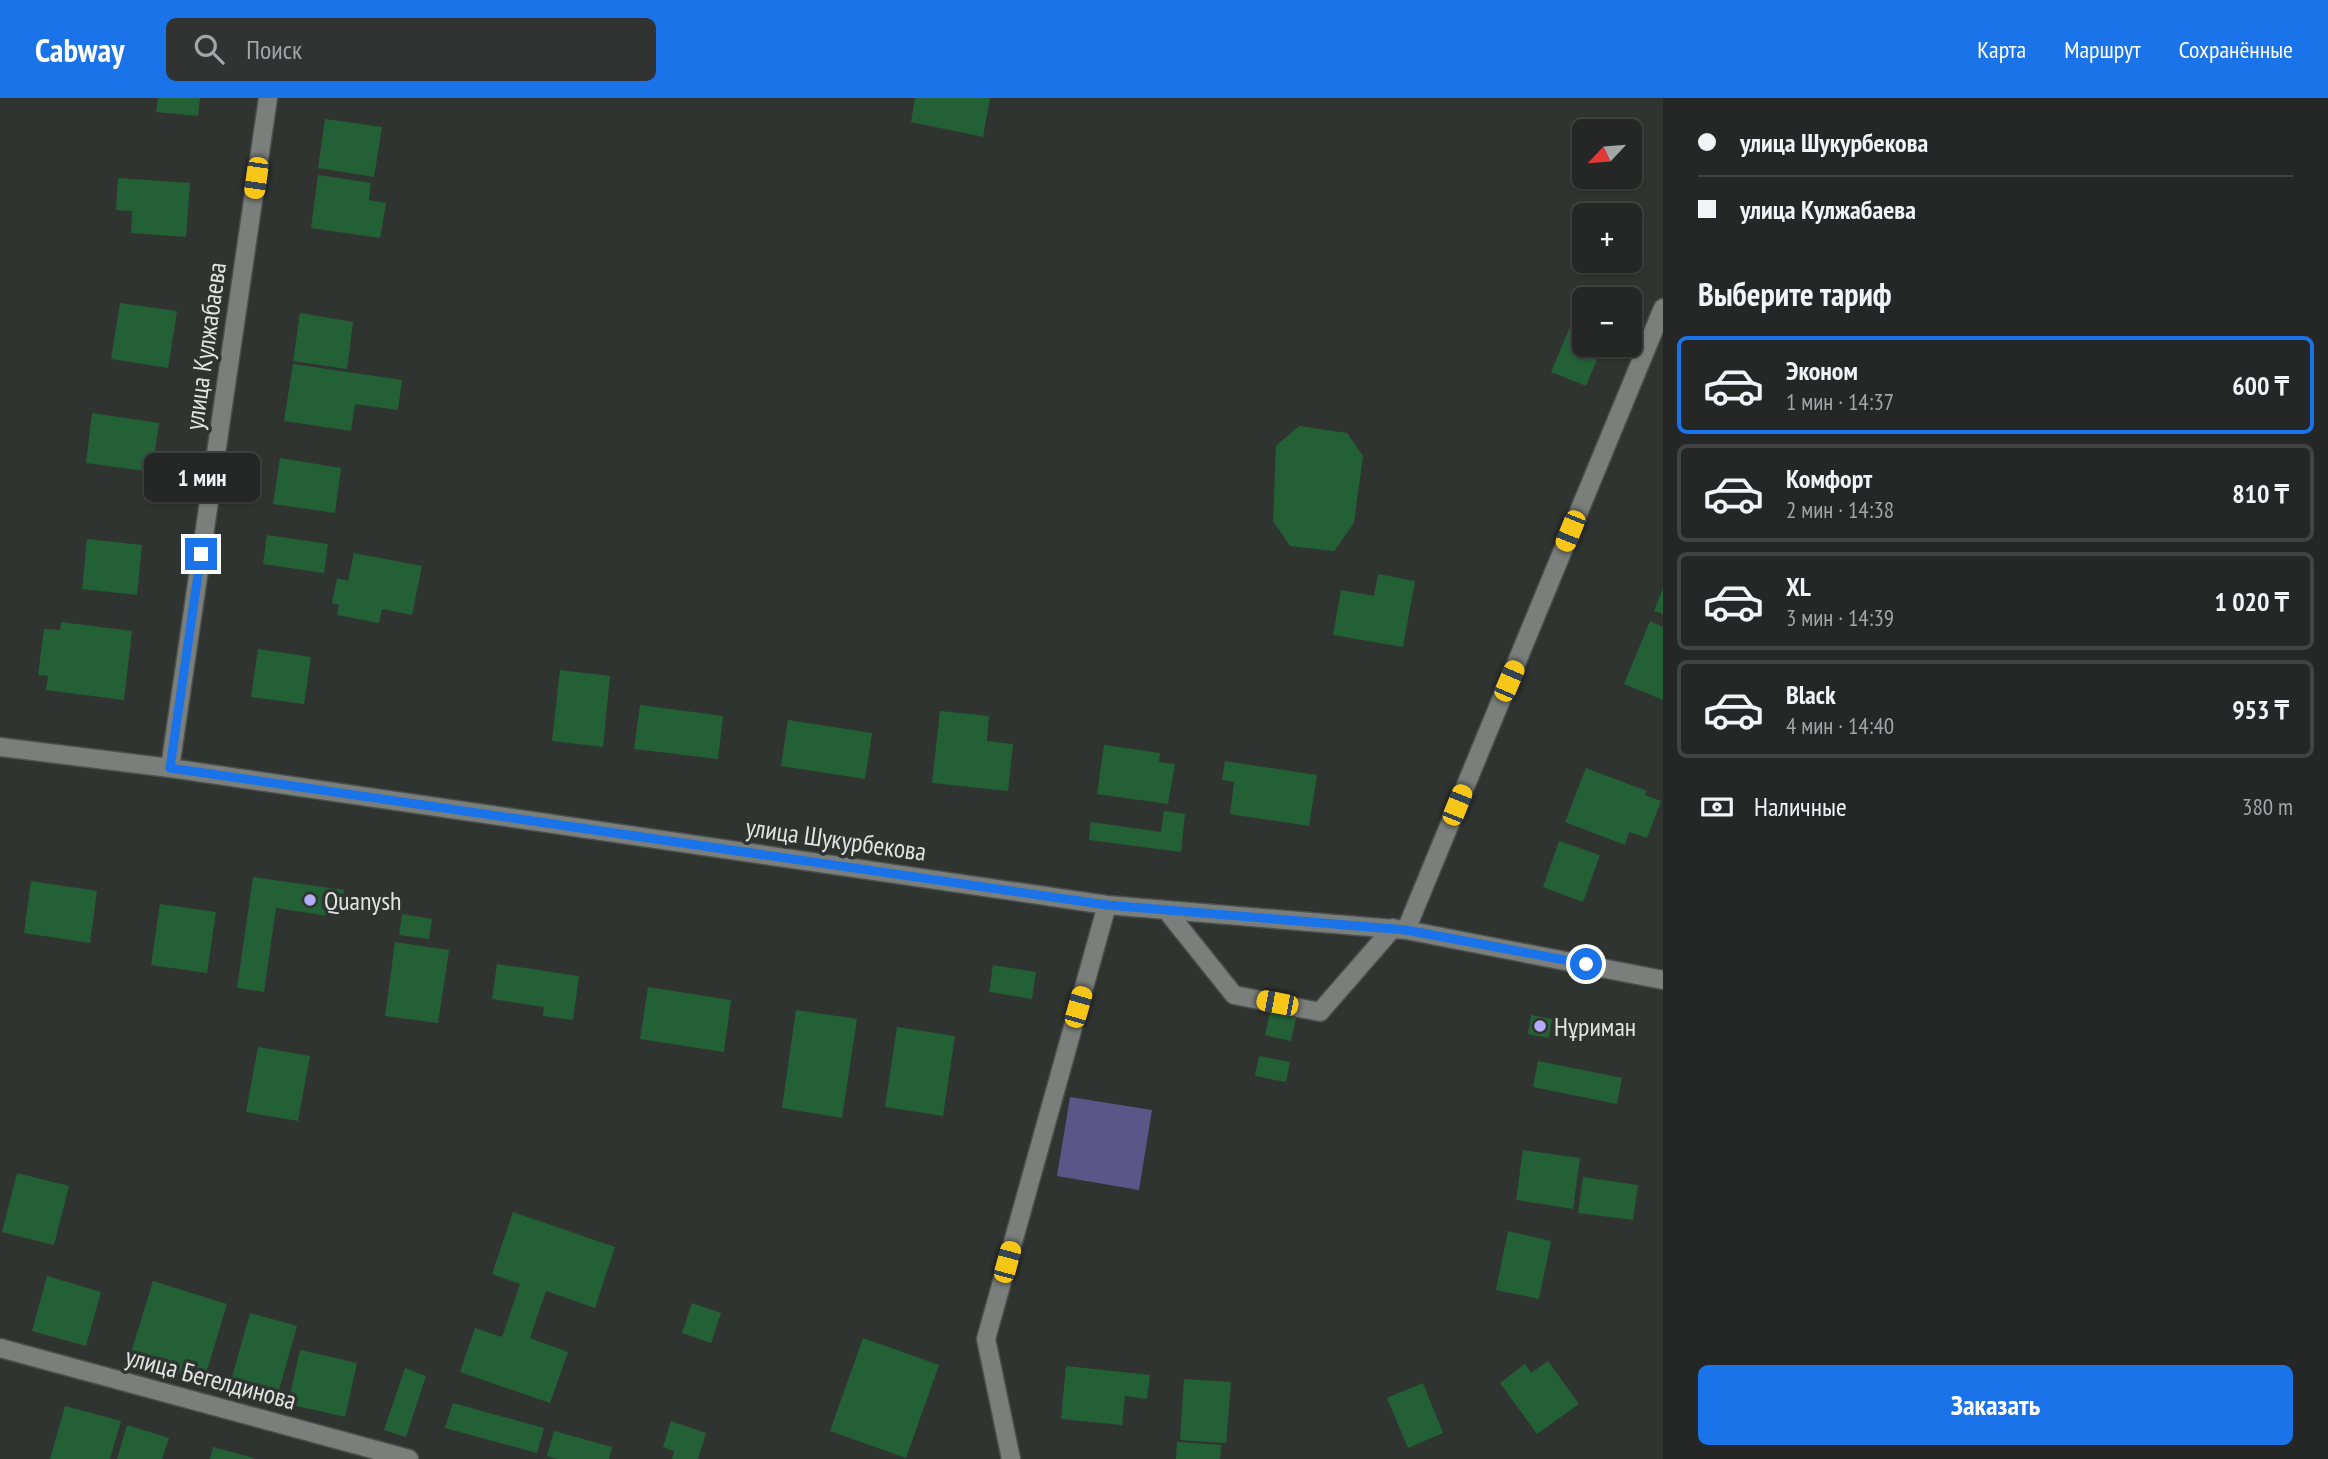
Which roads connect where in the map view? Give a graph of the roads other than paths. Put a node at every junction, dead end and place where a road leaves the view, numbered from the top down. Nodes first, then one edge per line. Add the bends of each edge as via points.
1 (268, 98) edge
2 (1663, 308) edge
3 (0, 747) edge
4 (170, 768) junction
5 (1107, 905) junction
6 (1166, 910) junction
7 (1399, 929) junction
8 (1663, 979) edge
9 (0, 1348) edge
10 (409, 1459) edge
11 (1011, 1459) edge

1 - 4 street, улица Кулжабаева
2 - 7 street
3 - 4 street, улица Шукурбекова
4 - 5 street, улица Шукурбекова
5 - 6 street, улица Шукурбекова
5 - 11 street via 986,1339
6 - 7 street, улица Шукурбекова
6 - 7 street via 1234,995 1320,1012
7 - 8 street, улица Шукурбекова
9 - 10 street, улица Бегелдинова

